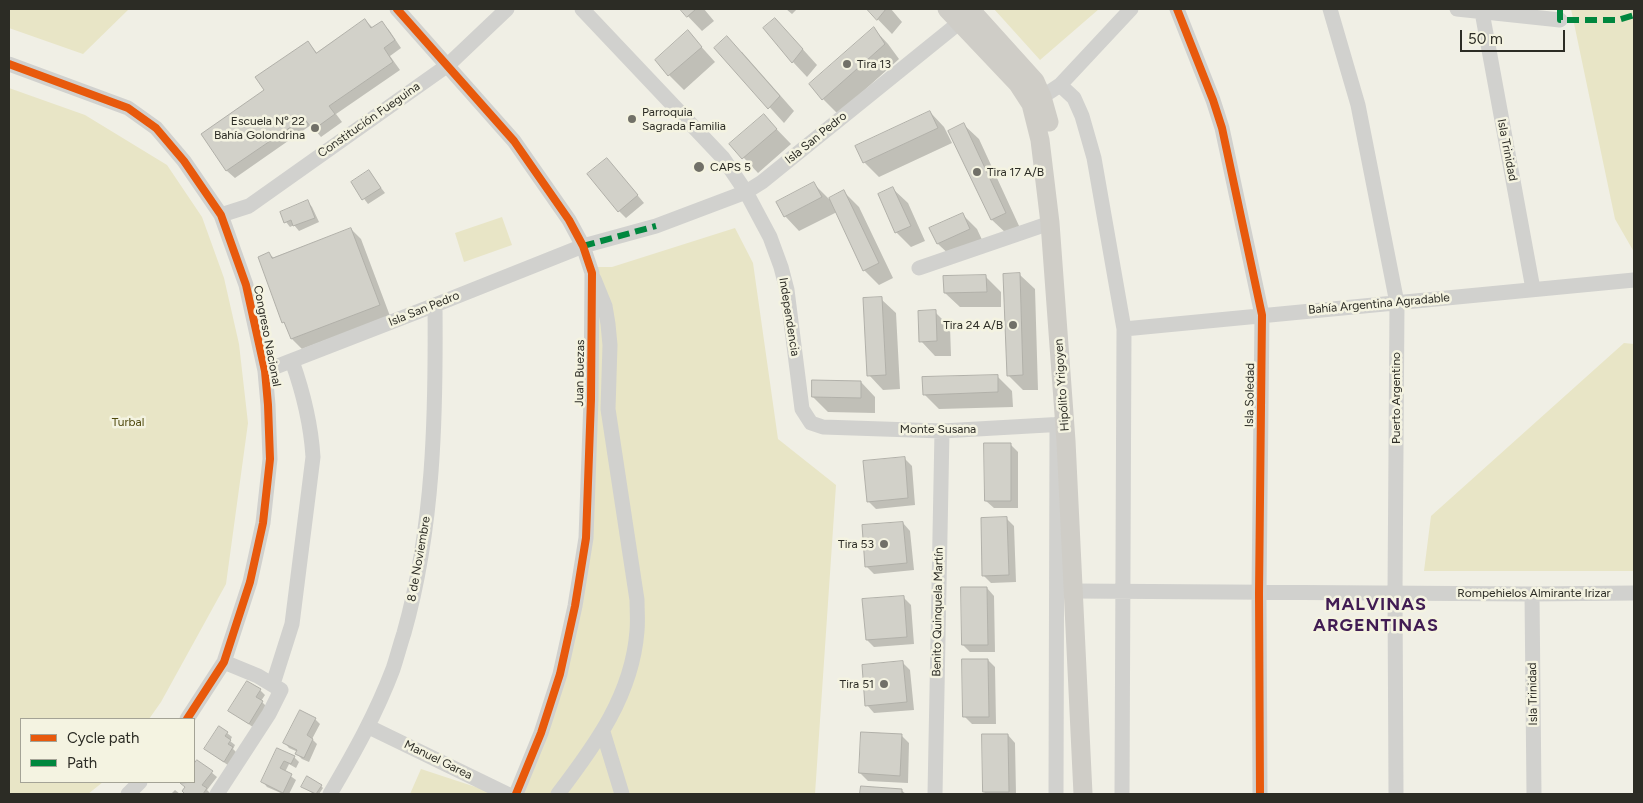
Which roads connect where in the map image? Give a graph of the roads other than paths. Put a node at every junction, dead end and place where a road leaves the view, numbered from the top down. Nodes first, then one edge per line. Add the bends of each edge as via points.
1 (397, 9) edge
2 (507, 9) edge
3 (582, 9) edge
4 (1131, 9) edge
5 (1177, 9) edge
6 (1330, 9) edge
7 (1457, 9) edge
8 (1482, 12) junction
9 (959, 13) edge
10 (1560, 20) dead end
11 (9, 64) edge
12 (448, 65) junction
13 (1060, 85) junction
14 (1042, 97) junction
15 (746, 192) junction
16 (221, 215) junction
17 (1050, 223) junction
18 (583, 246) junction
19 (919, 268) dead end
20 (592, 273) junction
21 (1634, 280) edge
22 (1533, 289) junction
23 (1396, 303) junction
24 (435, 306) junction
25 (1262, 315) junction
26 (1124, 329) junction
27 (292, 361) junction
28 (265, 371) junction
29 (811, 423) joint
30 (1061, 424) junction
31 (942, 431) junction
32 (1079, 591) junction
33 (1122, 592) junction
34 (1259, 593) junction
35 (1634, 593) edge
36 (1395, 594) junction
37 (1532, 594) junction
38 (224, 662) junction
39 (273, 684) junction
40 (188, 718) edge
41 (369, 727) junction
42 (603, 732) junction
43 (139, 783) edge
44 (128, 794) edge
45 (217, 794) edge
46 (330, 794) edge
47 (507, 794) edge
48 (516, 794) edge
49 (558, 794) edge
50 (622, 794) edge
51 (935, 794) edge
52 (1056, 794) edge
53 (1083, 794) edge
54 (1093, 794) edge
55 (1122, 794) edge
56 (1260, 794) edge
57 (1396, 794) edge
58 (1534, 794) edge

1 - 12 street, Juan Buezas
2 - 12 street, Constitución Fueguina
3 - 15 street, Independencia via 723,158
4 - 13 street
5 - 25 street, Isla Soledad via 1222,128
6 - 23 street, Puerto Argentino via 1358,105
7 - 8 street
8 - 10 street
8 - 22 street, Isla Trinidad
9 - 14 main road, Hipólito Yrigoyen via 1036,81
9 - 15 street, Isla San Pedro via 762,182
9 - 17 main road, Hipólito Yrigoyen via 1031,104 1040,140
11 - 16 street, Congreso Nacional via 128,108 156,128 184,161
12 - 16 street, Constitución Fueguina via 248,206
12 - 18 street, Juan Buezas via 514,141 569,220
13 - 14 street
13 - 26 street via 1074,98 1094,158
14 - 32 main road, Hipólito Yrigoyen via 1056,159 1074,392
15 - 18 street, Isla San Pedro via 656,226
15 - 29 street, Independencia via 770,237 781,267 787,290 802,409
16 - 28 street, Congreso Nacional via 246,285
17 - 19 street
17 - 30 main road, Hipólito Yrigoyen
18 - 20 street, Juan Buezas
18 - 24 street, Isla San Pedro
20 - 42 street via 605,306 608,324 608,409 638,630 622,695
20 - 48 street, Juan Buezas via 586,538 560,674
21 - 22 street, Bahía Argentina Agradable
22 - 23 street, Bahía Argentina Agradable
23 - 25 street, Bahía Argentina Agradable
23 - 36 street, Puerto Argentino
24 - 27 street, Isla San Pedro
24 - 41 street, 8 de Noviembre via 432,461 425,535 412,604 394,668
25 - 26 street, Bahía Argentina Agradable
25 - 34 street, Isla Soledad
26 - 33 street
27 - 28 street, Isla San Pedro
27 - 39 street via 312,432 313,457 292,624
28 - 38 street, Congreso Nacional via 270,459 263,523 250,582
29 - 31 street, Monte Susana via 823,427
30 - 31 street, Monte Susana
30 - 32 main road, Hipólito Yrigoyen
30 - 52 street
31 - 51 street, Benito Quinquela Martín
32 - 33 street, Rompehielos Almirante Irizar
32 - 53 main road, Hipólito Yrigoyen
32 - 54 main road, Hipólito Yrigoyen
33 - 34 street, Rompehielos Almirante Irizar
33 - 55 street
34 - 36 street, Rompehielos Almirante Irizar
34 - 56 street, Isla Soledad
35 - 37 street, Rompehielos Almirante Irizar
36 - 37 street, Rompehielos Almirante Irizar
36 - 57 street, Puerto Argentino
37 - 58 street, Isla Trinidad
38 - 39 street
38 - 40 street, Congreso Nacional
39 - 45 street via 281,690 269,714
41 - 46 street, 8 de Noviembre
41 - 47 street, Manuel Garea
42 - 49 street
42 - 50 street
43 - 44 street

